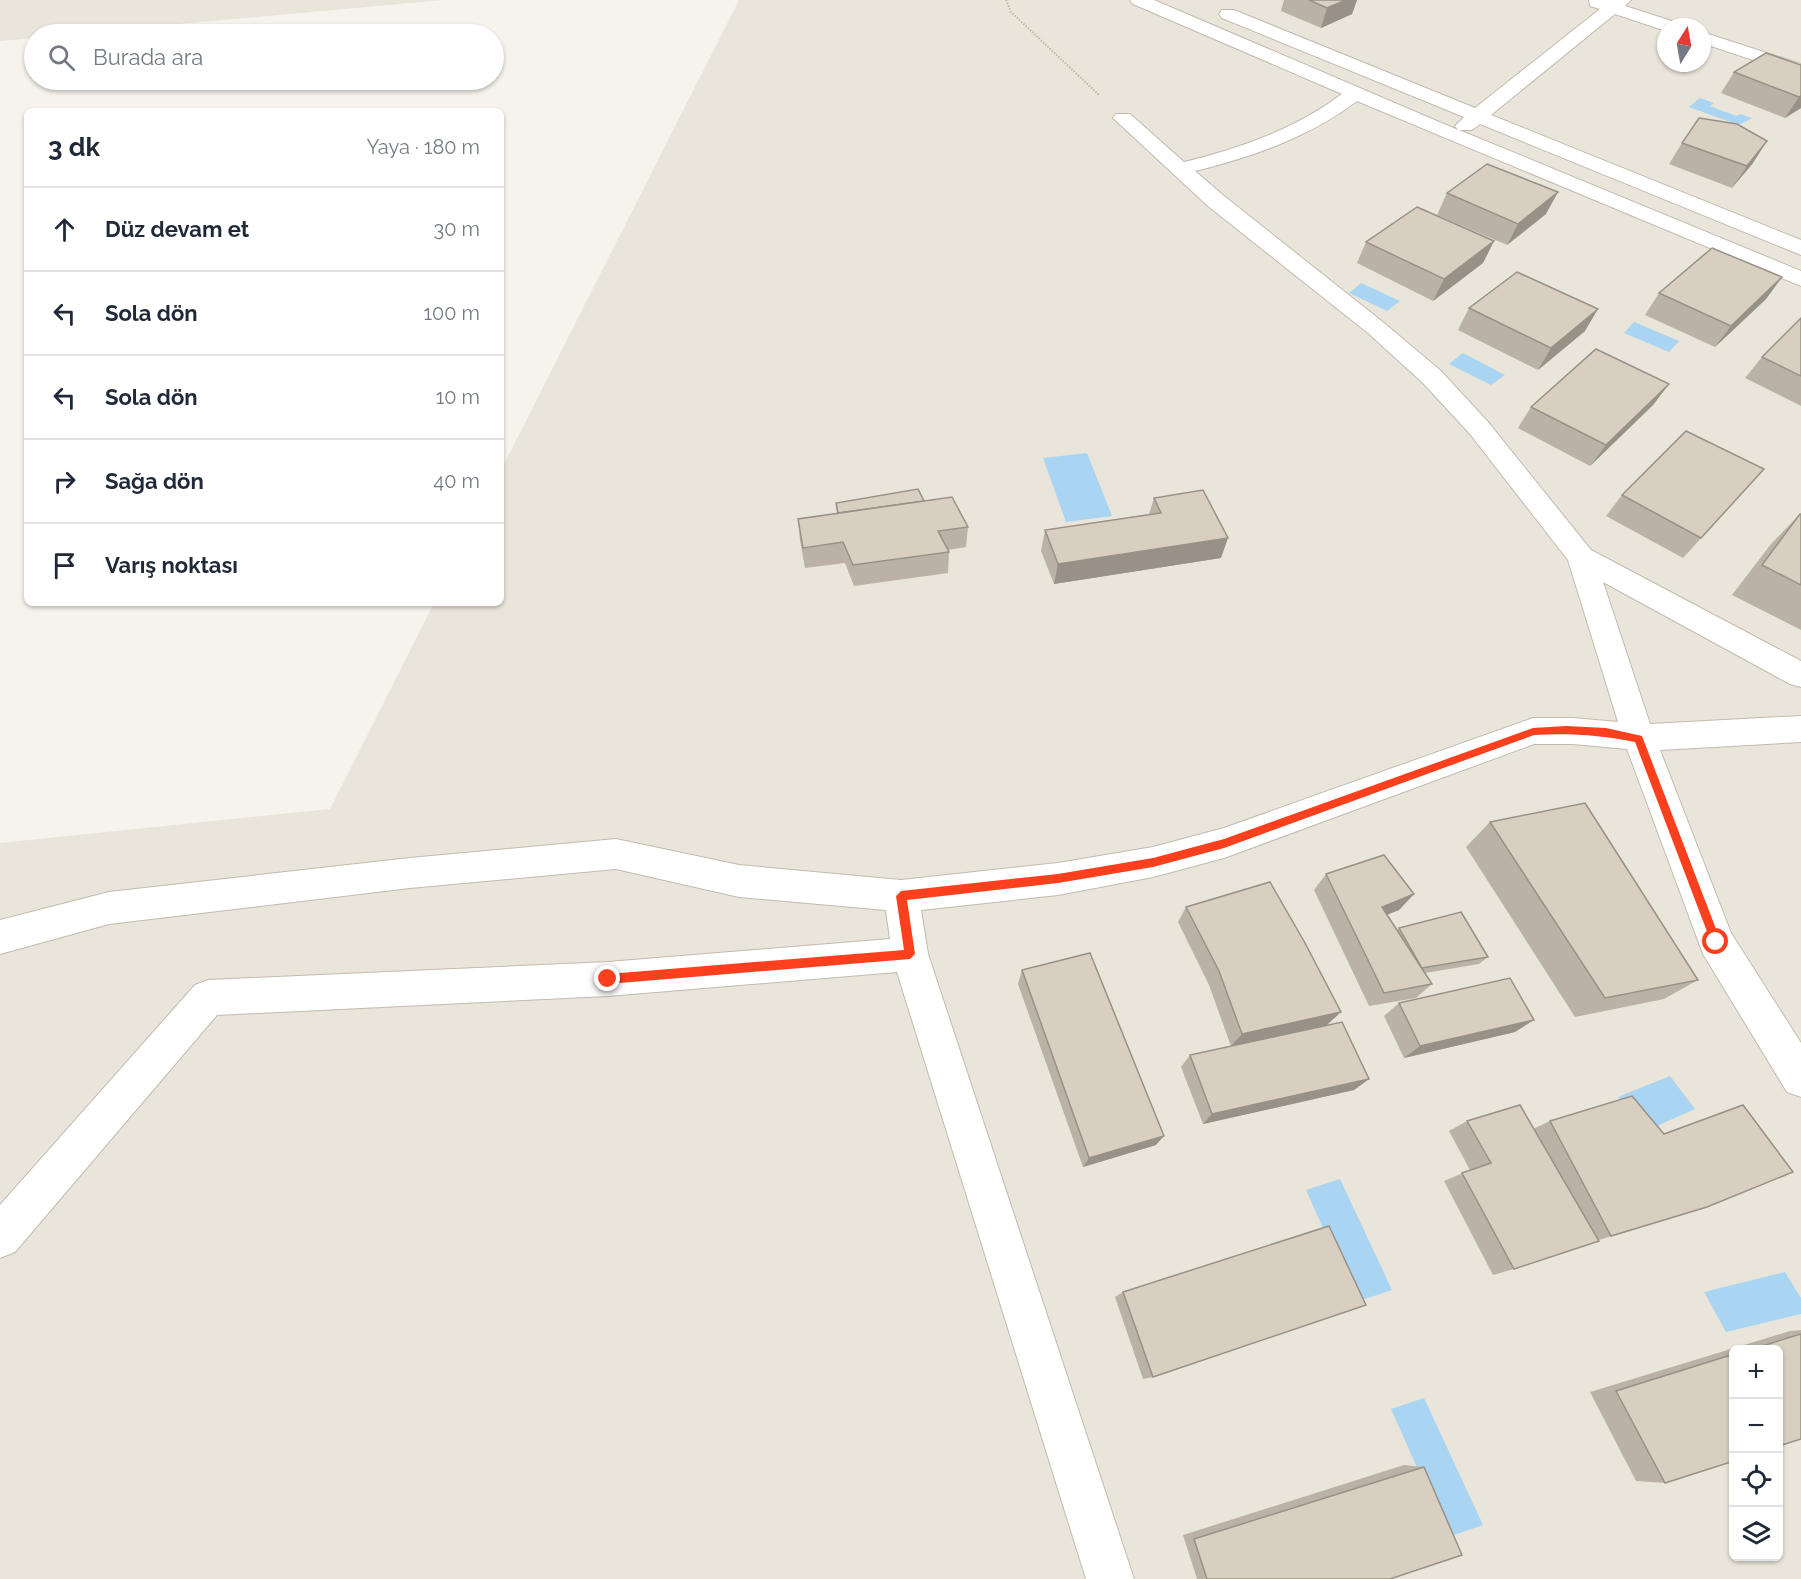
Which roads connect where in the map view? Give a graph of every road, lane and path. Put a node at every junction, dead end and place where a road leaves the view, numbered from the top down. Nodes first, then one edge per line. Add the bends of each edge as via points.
1 (1006, 0) edge
2 (1139, 0) edge
3 (1591, 0) edge
4 (1616, 3) edge
5 (1215, 9) dead end
6 (1657, 21) edge
7 (1711, 40) edge
8 (1801, 70) edge
9 (1356, 93) junction
10 (1478, 115) junction
11 (1123, 117) joint
12 (1455, 136) junction
13 (1179, 169) junction
14 (1801, 248) edge
15 (1801, 279) edge
16 (1581, 557) junction
17 (1801, 675) edge
18 (1801, 729) edge
19 (1639, 738) junction
20 (901, 896) junction
21 (0, 937) edge
22 (910, 954) junction
23 (1801, 1078) edge
24 (0, 1237) edge
25 (1110, 1579) edge

1 - 11 path via 1011,12
2 - 9 street
3 - 4 street
4 - 6 street
4 - 10 street
5 - 10 street
7 - 8 street
9 - 12 street
9 - 13 street via 1336,109 1282,138
10 - 12 street
10 - 14 street
11 - 13 street
12 - 15 street
13 - 16 street via 1432,377 1479,428
16 - 17 street
16 - 19 street
18 - 19 street
19 - 20 street via 1576,730 1533,732 1224,843 1173,857 1058,879
19 - 23 street via 1716,942
20 - 21 street via 739,881 616,854 109,908
20 - 22 street
22 - 24 street via 608,979 208,998
22 - 25 street

